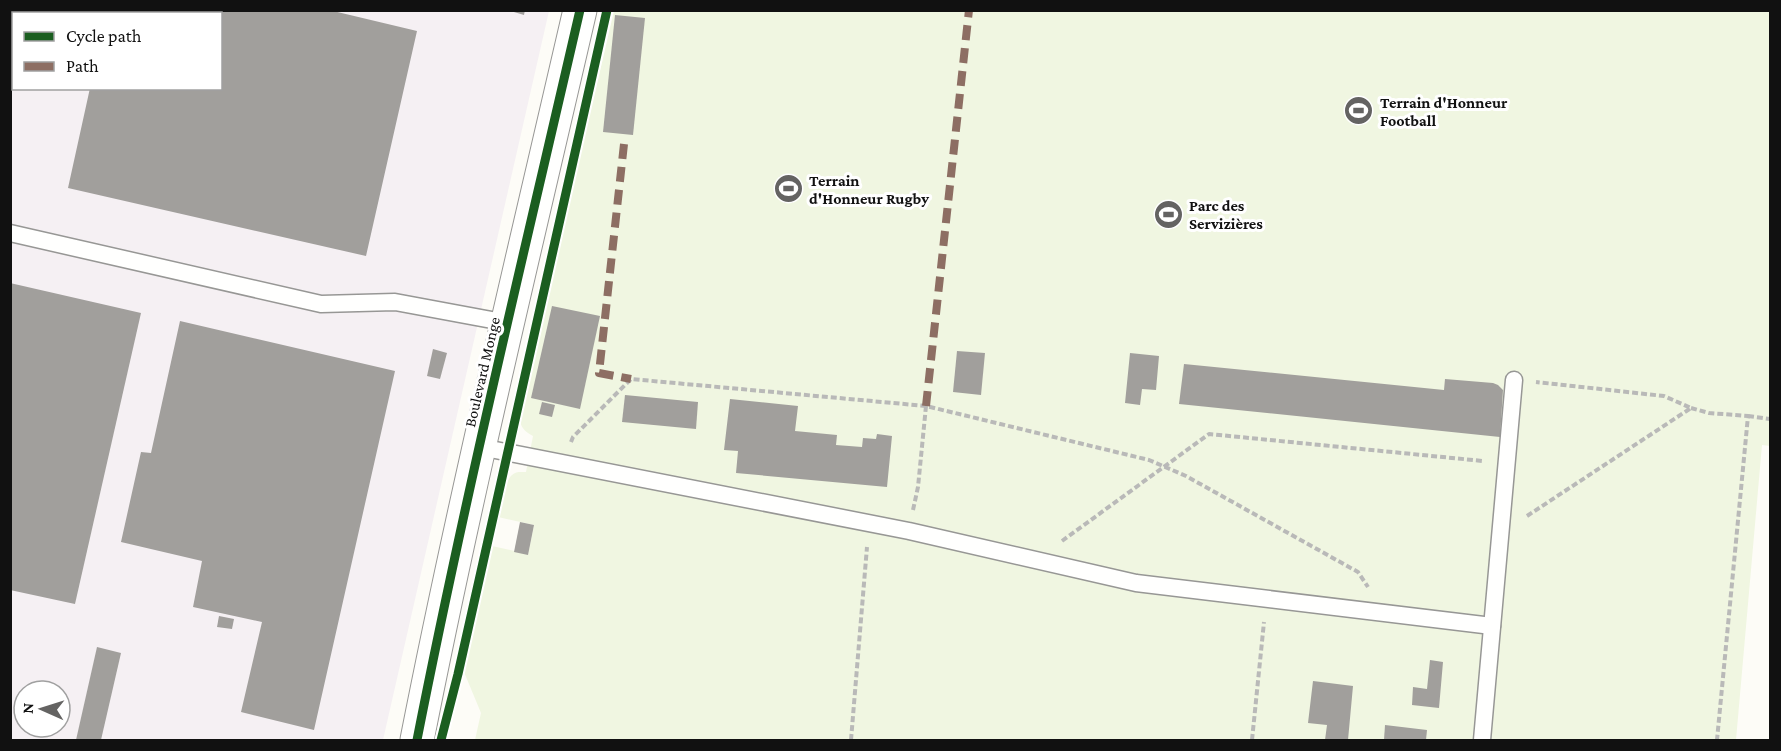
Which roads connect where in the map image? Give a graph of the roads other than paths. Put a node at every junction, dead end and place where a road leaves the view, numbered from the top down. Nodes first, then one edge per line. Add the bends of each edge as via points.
1 (580, 10) edge
2 (10, 233) edge
3 (508, 323) junction
4 (1514, 380) road end
5 (480, 447) junction
6 (1492, 626) junction
7 (417, 741) edge
8 (1482, 741) edge

1 - 3 street, Boulevard Monge
2 - 3 lane via 321,304 395,302
3 - 5 street, Boulevard Monge
4 - 6 lane
5 - 6 lane via 909,531 1136,583
5 - 7 street, Boulevard Monge
6 - 8 lane

